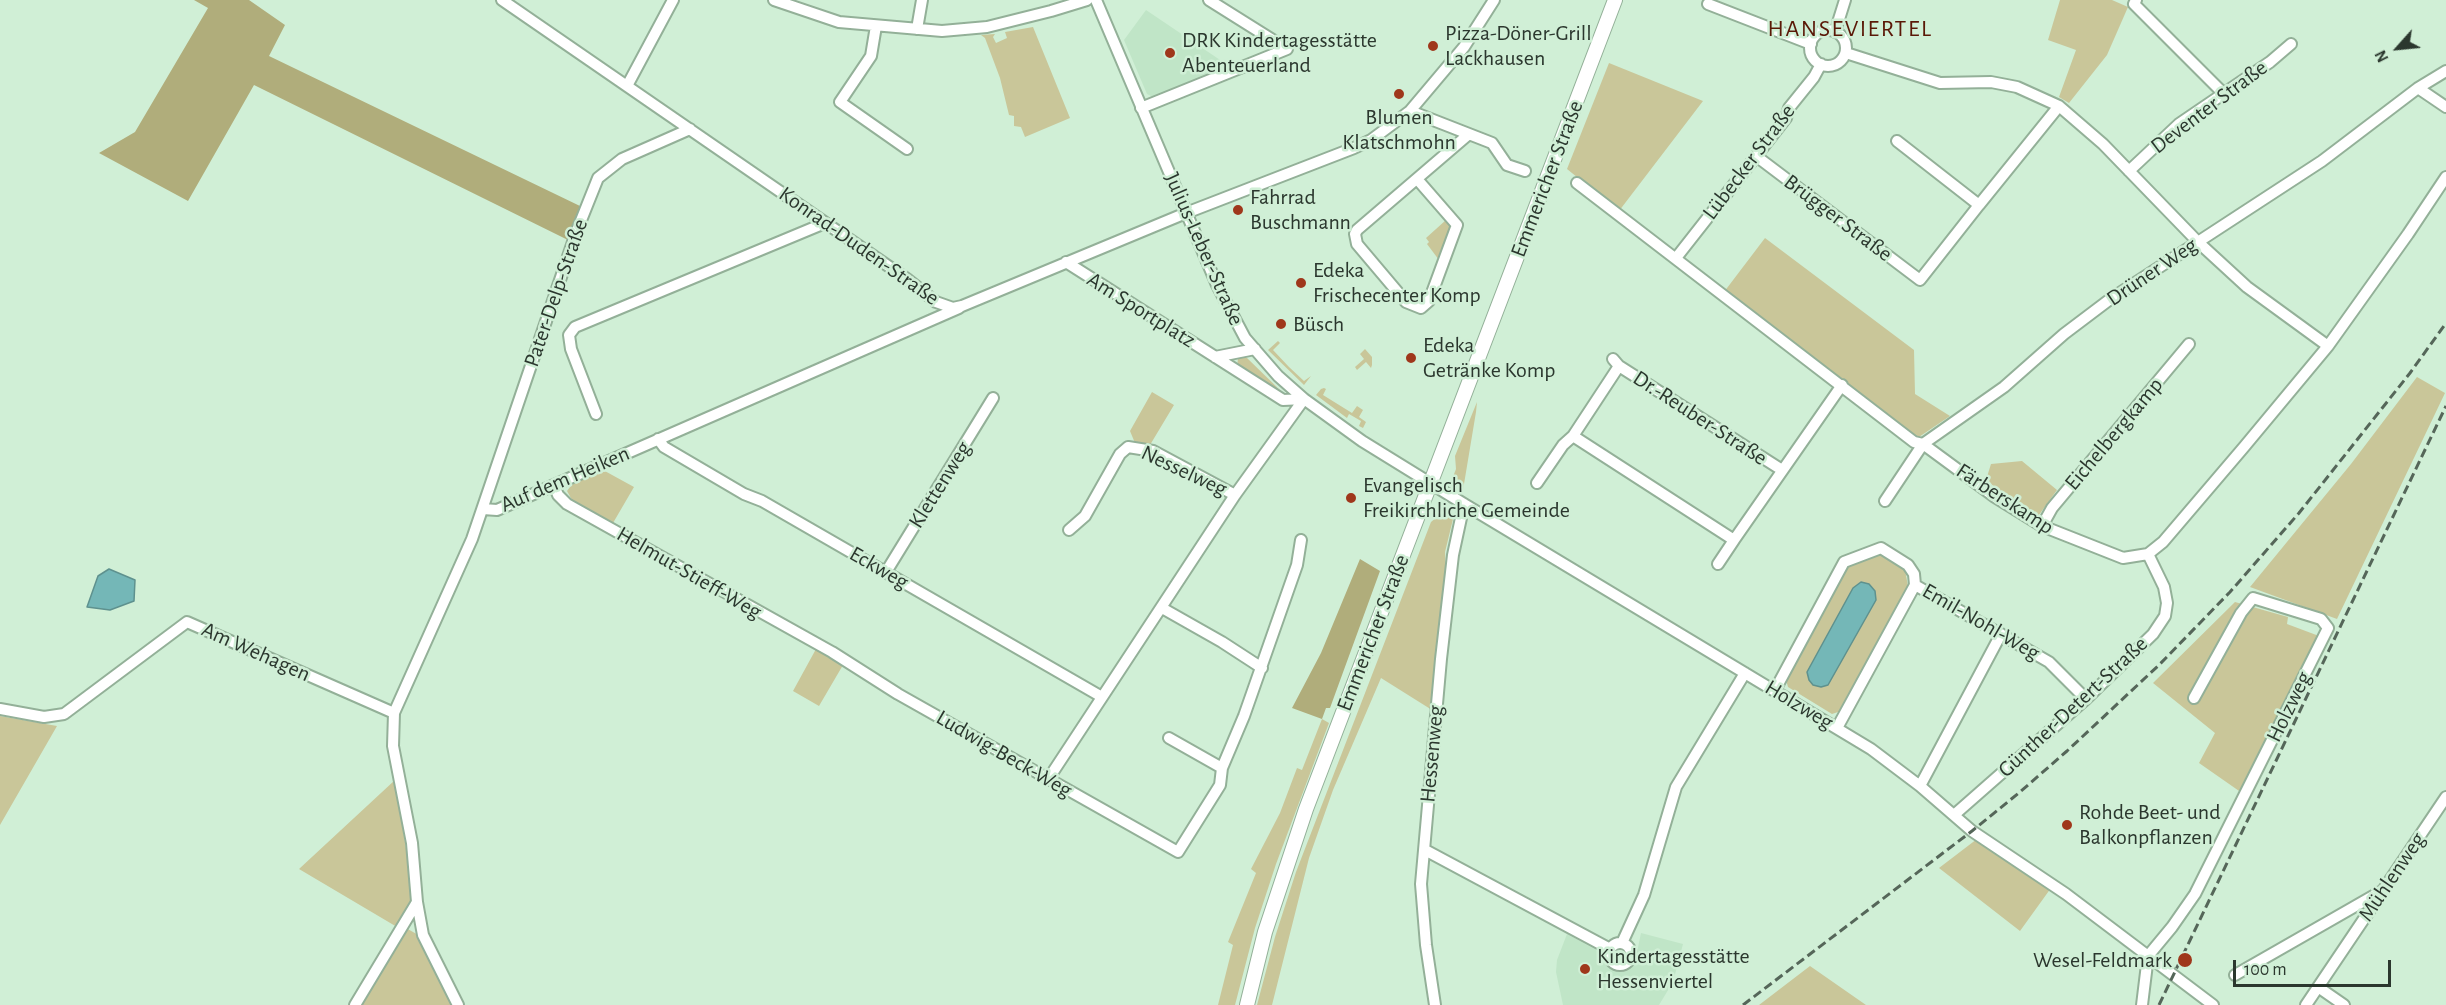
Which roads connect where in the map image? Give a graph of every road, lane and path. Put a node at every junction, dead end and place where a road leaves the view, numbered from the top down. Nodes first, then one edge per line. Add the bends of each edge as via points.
1 (502, 0) edge
2 (673, 0) edge
3 (774, 0) edge
4 (922, 0) edge
5 (1087, 0) edge
6 (1096, 0) edge
7 (1209, 0) edge
8 (1494, 0) edge
9 (1615, 0) edge
10 (1845, 0) edge
11 (2136, 0) edge
12 (792, 3) edge
13 (1708, 4) dead end
14 (876, 26) junction
15 (917, 29) junction
16 (1836, 32) junction
17 (1811, 44) junction
18 (2291, 44) dead end
19 (1846, 53) junction
20 (1821, 64) junction
21 (2446, 71) edge
22 (627, 86) junction
23 (2418, 88) junction
24 (2223, 93) junction
25 (2059, 106) junction
26 (2446, 107) edge
27 (1141, 108) junction
28 (1410, 111) junction
29 (690, 129) junction
30 (1469, 134) junction
31 (1897, 141) dead end
32 (907, 149) dead end
33 (1756, 156) junction
34 (1526, 171) dead end
35 (2128, 171) junction
36 (2446, 177) edge
37 (1417, 179) junction
38 (1577, 183) dead end
39 (1979, 205) junction
40 (1186, 213) junction
41 (825, 223) junction
42 (2198, 242) junction
43 (1676, 258) junction
44 (1066, 262) junction
45 (962, 306) junction
46 (2189, 344) dead end
47 (2328, 346) junction
48 (1255, 349) junction
49 (1215, 357) junction
50 (1842, 385) junction
51 (993, 398) dead end
52 (1304, 399) junction
53 (596, 414) dead end
54 (1573, 436) junction
55 (658, 439) junction
56 (1923, 444) junction
57 (1782, 470) junction
58 (1430, 483) junction
59 (1537, 483) dead end
60 (554, 485) junction
61 (1235, 495) junction
62 (1885, 501) dead end
63 (1464, 504) junction
64 (483, 509) junction
65 (2042, 526) junction
66 (1069, 530) dead end
67 (1301, 540) dead end
68 (1734, 540) junction
69 (2148, 554) junction
70 (1718, 564) dead end
71 (886, 572) junction
72 (1915, 585) junction
73 (1162, 608) junction
74 (2001, 634) junction
75 (832, 652) joint
76 (1262, 668) junction
77 (1745, 674) junction
78 (1775, 690) junction
79 (1102, 697) junction
80 (2194, 698) dead end
81 (2086, 699) junction
82 (0, 709) edge
83 (394, 713) junction
84 (1836, 728) junction
85 (1169, 738) dead end
86 (1222, 768) junction
87 (1049, 778) junction
88 (1920, 786) junction
89 (2446, 797) edge
90 (1954, 815) junction
91 (1425, 850) junction
92 (2383, 890) junction
93 (417, 902) junction
94 (1622, 943) junction
95 (1610, 949) junction
96 (2148, 956) junction
97 (2235, 975) dead end
98 (2318, 987) junction
99 (355, 1005) edge
100 (458, 1005) edge
101 (1247, 1005) edge
102 (1436, 1005) edge
103 (2142, 1005) edge
104 (2213, 1005) edge
105 (2306, 1005) edge
106 (2344, 1005) edge

1 - 22 street, Konrad-Duden-Straße
2 - 22 street
3 - 12 street
4 - 15 street
5 - 15 street via 987,27
6 - 27 street, Julius-Leber-Straße
7 - 27 street via 1287,49
8 - 28 street, Konrad-Duden-Straße via 1464,47
9 - 58 main road, Emmericher Straße
10 - 16 street
11 - 24 street via 2134,4
12 - 14 street via 839,22
13 - 17 street
14 - 15 street
14 - 32 street via 871,56 840,102
16 - 17 street via 1821,32
16 - 19 street via 1844,40
17 - 20 street via 1814,59
18 - 24 street, Deventer Straße
19 - 20 street via 1831,66
19 - 25 street via 1940,83 1990,82 2017,87
20 - 33 street, Lübecker Straße
21 - 23 street, Drüner Weg
22 - 29 street, Konrad-Duden-Straße
23 - 26 street
23 - 42 street, Drüner Weg via 2322,161
24 - 35 street, Deventer Straße via 2179,124
25 - 35 street
25 - 39 street
27 - 40 street, Julius-Leber-Straße
28 - 30 street
28 - 40 street, Konrad-Duden-Straße via 1390,128 1354,148
29 - 41 street, Konrad-Duden-Straße
29 - 64 street, Pater-Delp-Straße via 622,159 598,177
30 - 34 street via 1492,143 1507,165
30 - 37 street
31 - 39 street
33 - 39 street, Brügger Straße via 1920,280
33 - 43 street, Lübecker Straße
35 - 42 street
36 - 47 street
37 - 37 street via 1357,230 1355,239 1406,302 1421,308 1430,301 1457,225
38 - 43 street, Färberskamp
40 - 44 street, Konrad-Duden-Straße
40 - 48 street, Julius-Leber-Straße via 1217,285
41 - 45 street, Konrad-Duden-Straße via 936,302 953,308
41 - 53 street via 575,327 569,335 571,349
42 - 47 street via 2247,287
42 - 56 street, Drüner Weg via 2109,300 2004,387
43 - 50 street, Färberskamp
44 - 45 street, Konrad-Duden-Straße
44 - 49 street, Am Sportplatz
45 - 55 street, Auf dem Heiken
46 - 65 street, Eichelbergkamp via 2052,508
47 - 69 street via 2163,542
48 - 49 street, Am Sportplatz
48 - 52 street, Julius-Leber-Straße
49 - 52 street, Am Sportplatz via 1283,400
50 - 56 street, Färberskamp
50 - 57 street, Dr.-Reuber-Straße
51 - 71 street, Klettenweg
52 - 58 street, Julius-Leber-Straße
52 - 61 street
54 - 57 street, Dr.-Reuber-Straße via 1616,362
54 - 59 street, Dr.-Reuber-Straße
54 - 68 street
55 - 60 street, Auf dem Heiken
55 - 71 street, Eckweg via 664,447 744,494
56 - 62 street, Drüner Weg
56 - 65 street, Färberskamp
57 - 68 street, Dr.-Reuber-Straße
58 - 63 street, Holzweg
58 - 101 main road, Emmericher Straße via 1306,809 1265,932
60 - 64 street, Auf dem Heiken via 497,510
60 - 75 street, Helmut-Stieff-Weg via 567,504
61 - 66 street, Nesselweg via 1153,452 1128,447 1120,454 1085,516
61 - 73 street
63 - 77 street, Holzweg
63 - 91 street, Hessenweg via 1445,620
64 - 83 street, Auf dem Heiken
65 - 69 street, Färberskamp via 2122,558
67 - 76 street via 1297,565
68 - 70 street, Dr.-Reuber-Straße
69 - 81 street, Günther-Detert-Straße via 2166,596 2165,616 2153,634
71 - 79 street, Eckweg
72 - 74 street, Emil-Nohl-Weg
72 - 78 street, Emil-Nohl-Weg via 1908,566 1881,548 1844,562
72 - 84 street
73 - 76 street
73 - 79 street
74 - 81 street, Emil-Nohl-Weg via 2049,662
74 - 88 street
75 - 87 street, Ludwig-Beck-Weg via 898,694
76 - 86 street
77 - 78 street, Holzweg
77 - 94 street via 1676,786 1644,895
78 - 84 street, Holzweg
79 - 87 street
80 - 96 street, Holzweg via 2253,598 2321,619 2328,628 2195,894
81 - 90 street, Günther-Detert-Straße
82 - 83 street, Am Wehagen via 44,717 64,714 187,622
83 - 93 street, Auf dem Heiken via 393,746 412,843
84 - 88 street, Holzweg
85 - 86 street
86 - 87 street, Ludwig-Beck-Weg via 1220,785 1178,852
88 - 90 street, Holzweg
89 - 92 street, Mühlenweg
90 - 96 street, Holzweg
91 - 95 street
91 - 102 street, Hessenweg via 1421,884
92 - 97 street
92 - 98 street, Mühlenweg
93 - 99 street
93 - 100 street, Auf dem Heiken via 423,935
94 - 95 street via 1615,943
94 - 95 street via 1629,946 1631,953 1626,963 1612,962
96 - 103 street
96 - 104 street, Holzweg
98 - 105 street, Mühlenweg
98 - 106 street

